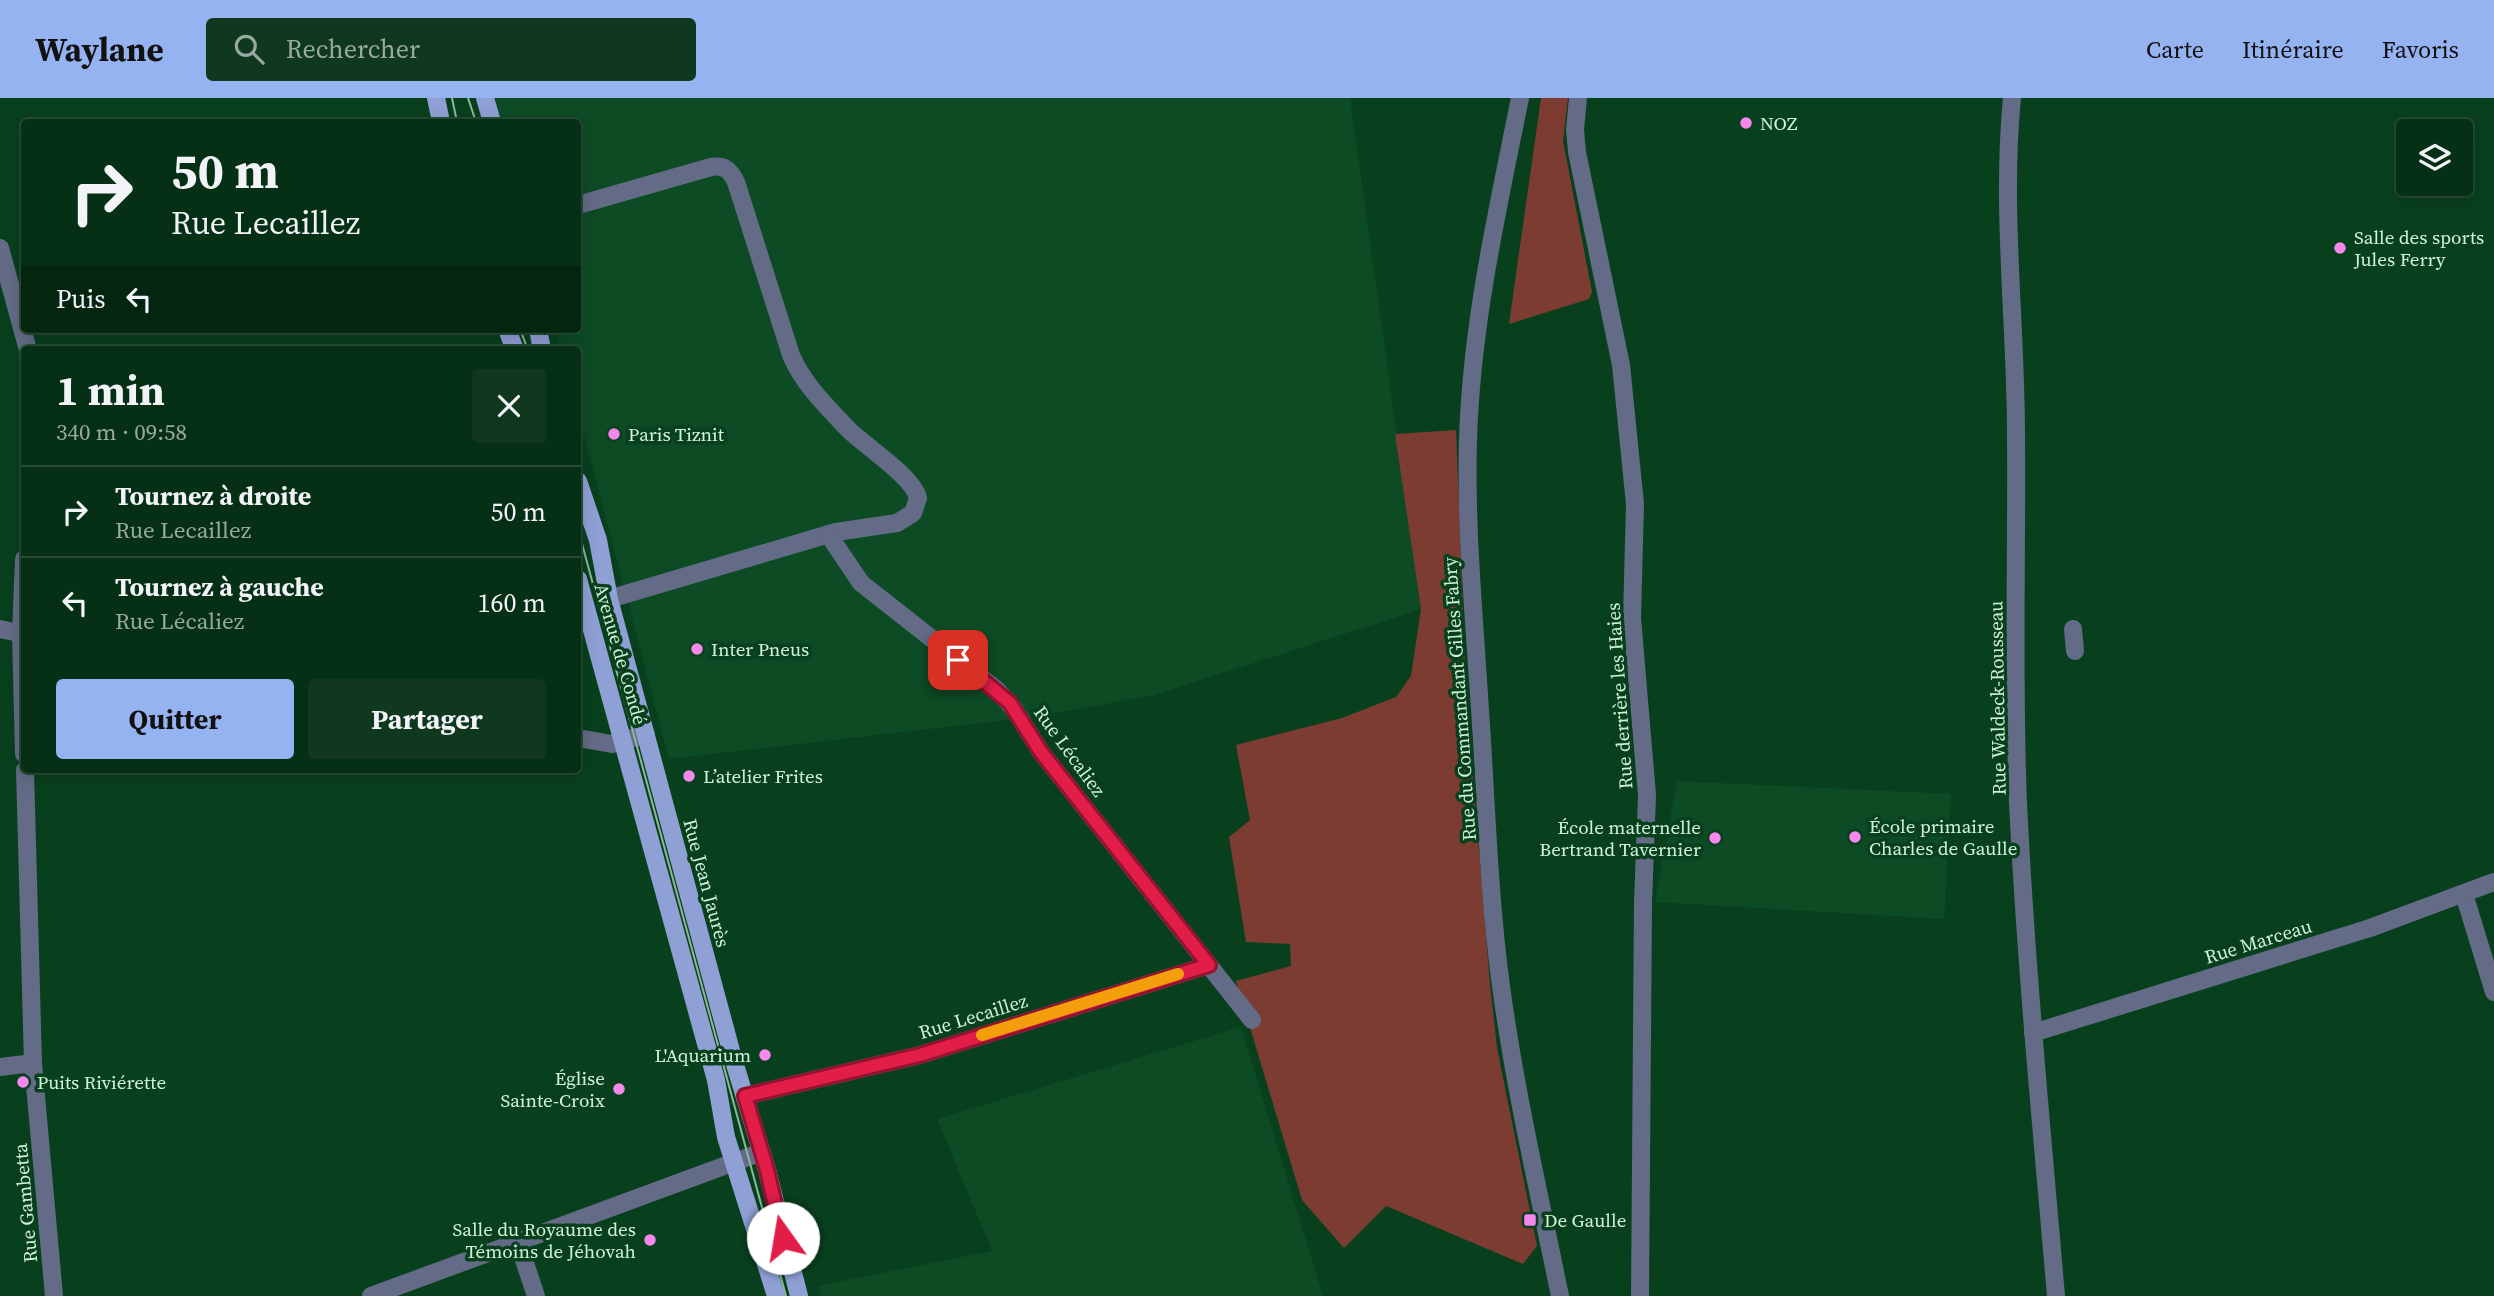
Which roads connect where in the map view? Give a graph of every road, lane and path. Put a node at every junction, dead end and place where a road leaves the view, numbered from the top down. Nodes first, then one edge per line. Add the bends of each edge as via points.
1 (436, 98) edge
2 (485, 98) edge
3 (1520, 98) edge
4 (1578, 98) edge
5 (2012, 98) edge
6 (440, 119) edge
7 (491, 119) edge
8 (581, 204) edge
9 (2, 260) edge
10 (21, 326) edge
11 (581, 490) edge
12 (828, 534) junction
13 (581, 590) edge
14 (609, 599) junction
15 (0, 629) edge
16 (2073, 629) dead end
17 (21, 634) edge
18 (2075, 651) dead end
19 (646, 734) junction
20 (581, 739) edge
21 (624, 741) junction
22 (25, 773) edge
23 (2494, 882) edge
24 (2464, 894) junction
25 (1209, 965) junction
26 (2494, 992) edge
27 (1252, 1020) dead end
28 (2032, 1033) junction
29 (33, 1063) junction
30 (0, 1067) edge
31 (745, 1096) junction
32 (762, 1152) junction
33 (734, 1162) junction
34 (518, 1242) junction
35 (54, 1296) edge
36 (372, 1296) edge
37 (536, 1296) edge
38 (776, 1296) edge
39 (799, 1296) edge
40 (1560, 1296) edge
41 (1640, 1296) edge
42 (2056, 1296) edge

1 - 6 main road
2 - 7 main road
3 - 40 street, Rue du Commandant Gilles Fabry via 1475,342 1468,498 1499,970
4 - 41 street, Rue derrière les Haies via 1577,152 1621,365 1635,504 1632,628 1647,795
5 - 28 street, Rue Waldeck-Rousseau via 2008,193 2016,427 2016,722
8 - 12 street via 711,167 730,171 790,355 800,373 850,430 911,482 918,494 916,508 903,521
9 - 10 street
11 - 14 main road, Rue Jean Jaurès via 598,540
12 - 14 street
12 - 25 street, Rue Lécaliez via 861,583 1010,703 1041,752
13 - 21 main road, Avenue de Condé
14 - 19 main road, Rue Jean Jaurès
15 - 17 street
16 - 18 street
19 - 21 street, Avenue de Condé
19 - 31 main road, Rue Jean Jaurès
20 - 21 street
21 - 33 main road, Avenue de Condé
22 - 29 street, Rue Gambetta
23 - 24 street, Rue Marceau
24 - 26 street
24 - 28 street, Rue Marceau
25 - 27 street, Rue Lécaliez
25 - 31 street, Rue Lecaillez via 912,1057
28 - 42 street, Rue Waldeck-Rousseau
29 - 30 street
29 - 35 street, Rue Gambetta
31 - 32 main road, Rue Jean Jaurès
32 - 33 street
32 - 39 main road, Rue Jean Jaurès
33 - 34 street
33 - 38 main road
34 - 36 street
34 - 37 street

